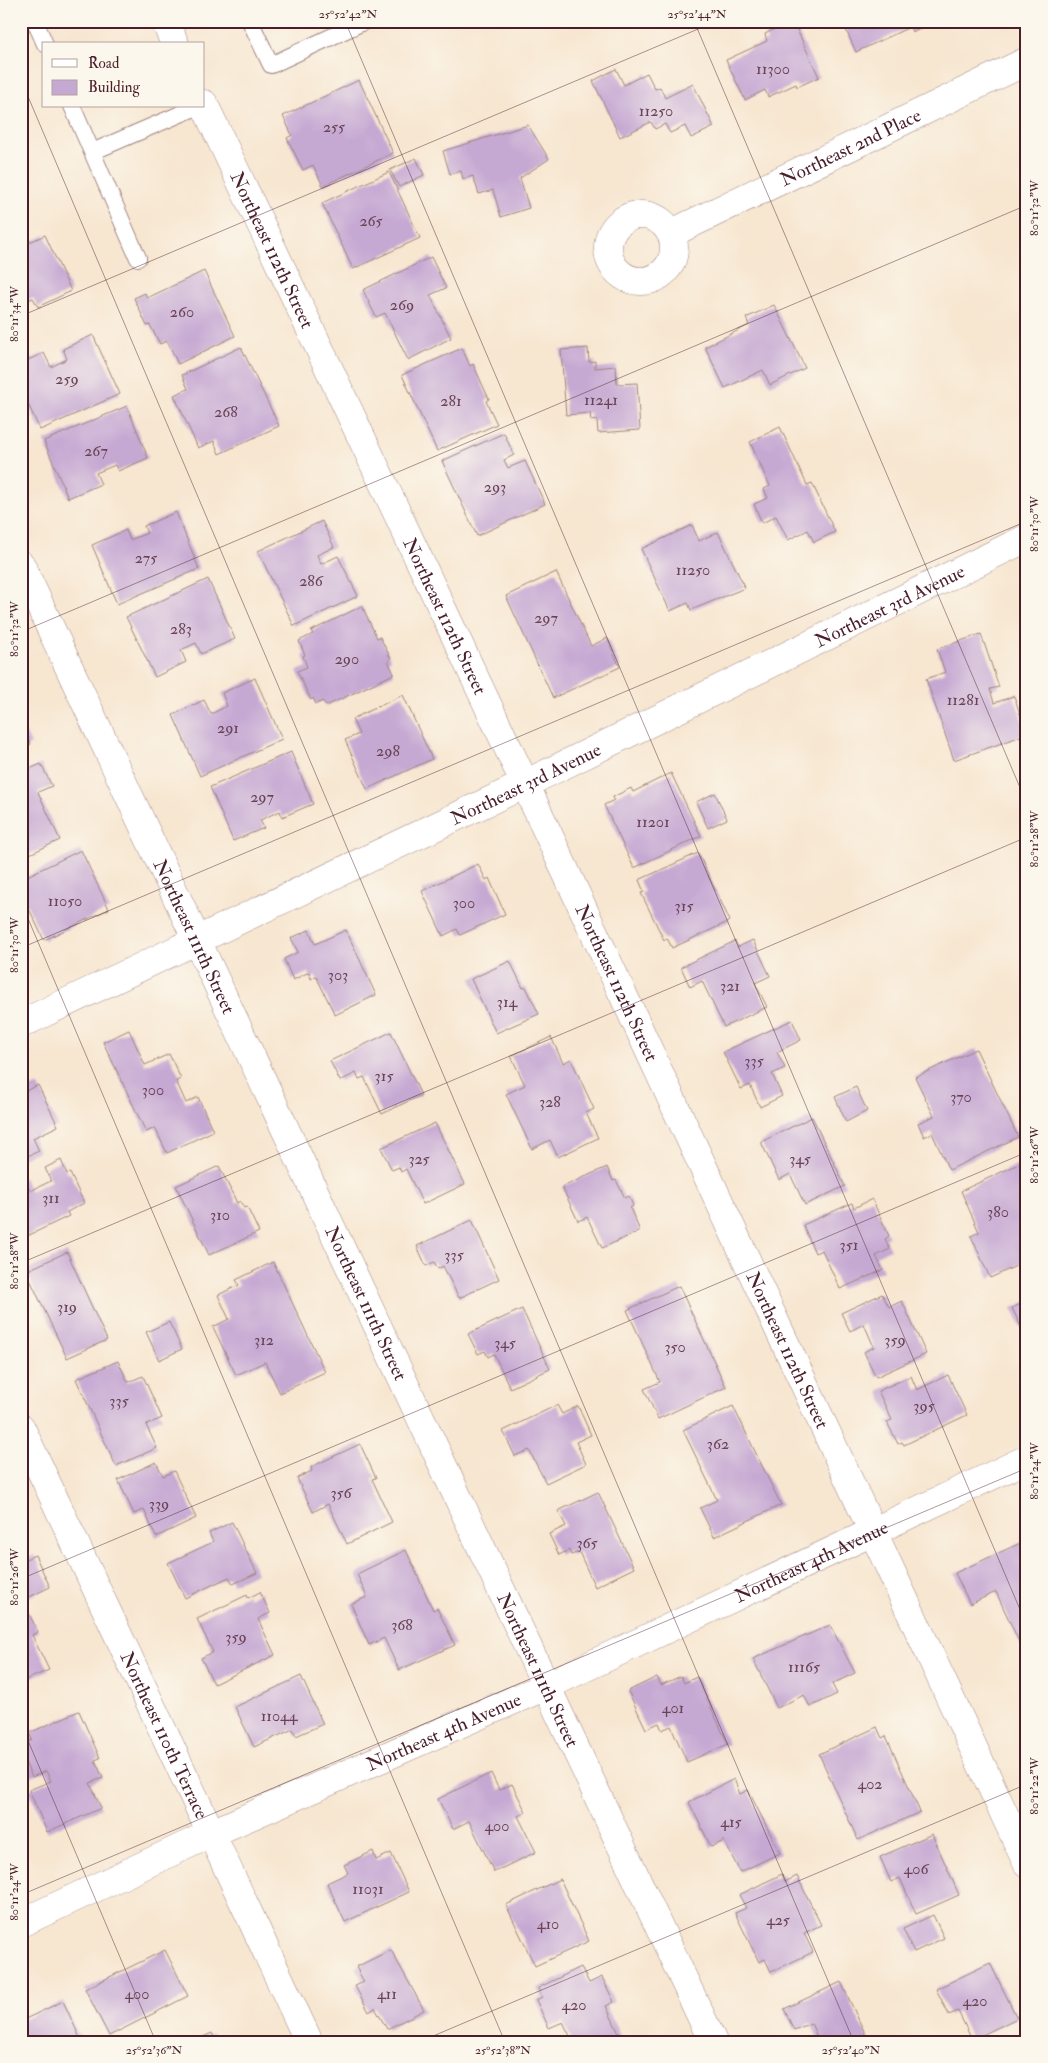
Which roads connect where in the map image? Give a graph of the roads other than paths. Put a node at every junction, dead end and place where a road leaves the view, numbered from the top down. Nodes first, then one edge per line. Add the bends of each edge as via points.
1 (35, 21) edge
2 (165, 21) edge
3 (250, 21) edge
4 (364, 21) edge
5 (44, 42) edge
6 (174, 42) edge
7 (1027, 61) edge
8 (205, 106) edge
9 (73, 108) edge
10 (194, 108) edge
11 (92, 152) junction
12 (672, 233) dead end
13 (138, 258) dead end
14 (1027, 538) edge
15 (21, 565) edge
16 (524, 784) junction
17 (197, 938) junction
18 (21, 1024) edge
19 (21, 1428) edge
20 (1027, 1459) edge
21 (873, 1532) junction
22 (546, 1686) junction
23 (212, 1833) junction
24 (1027, 1863) edge
25 (21, 1923) edge
26 (310, 2042) edge
27 (713, 2042) edge

1 - 5 lane
2 - 6 street
3 - 4 lane via 271,65
7 - 12 street, Northeast 2nd Place
8 - 16 street, Northeast 112th Street
9 - 11 lane
10 - 11 lane
11 - 13 lane
14 - 16 street, Northeast 3rd Avenue
15 - 17 street, Northeast 111th Street
16 - 17 street, Northeast 3rd Avenue
16 - 21 street, Northeast 112th Street
17 - 18 street, Northeast 3rd Avenue
17 - 22 street, Northeast 111th Street
19 - 23 street, Northeast 110th Terrace
20 - 21 street, Northeast 4th Avenue
21 - 22 street, Northeast 4th Avenue
21 - 24 street, Northeast 112th Street
22 - 23 street, Northeast 4th Avenue
22 - 27 street, Northeast 111th Street
23 - 25 street, Northeast 4th Avenue
23 - 26 street, Northeast 110th Terrace

